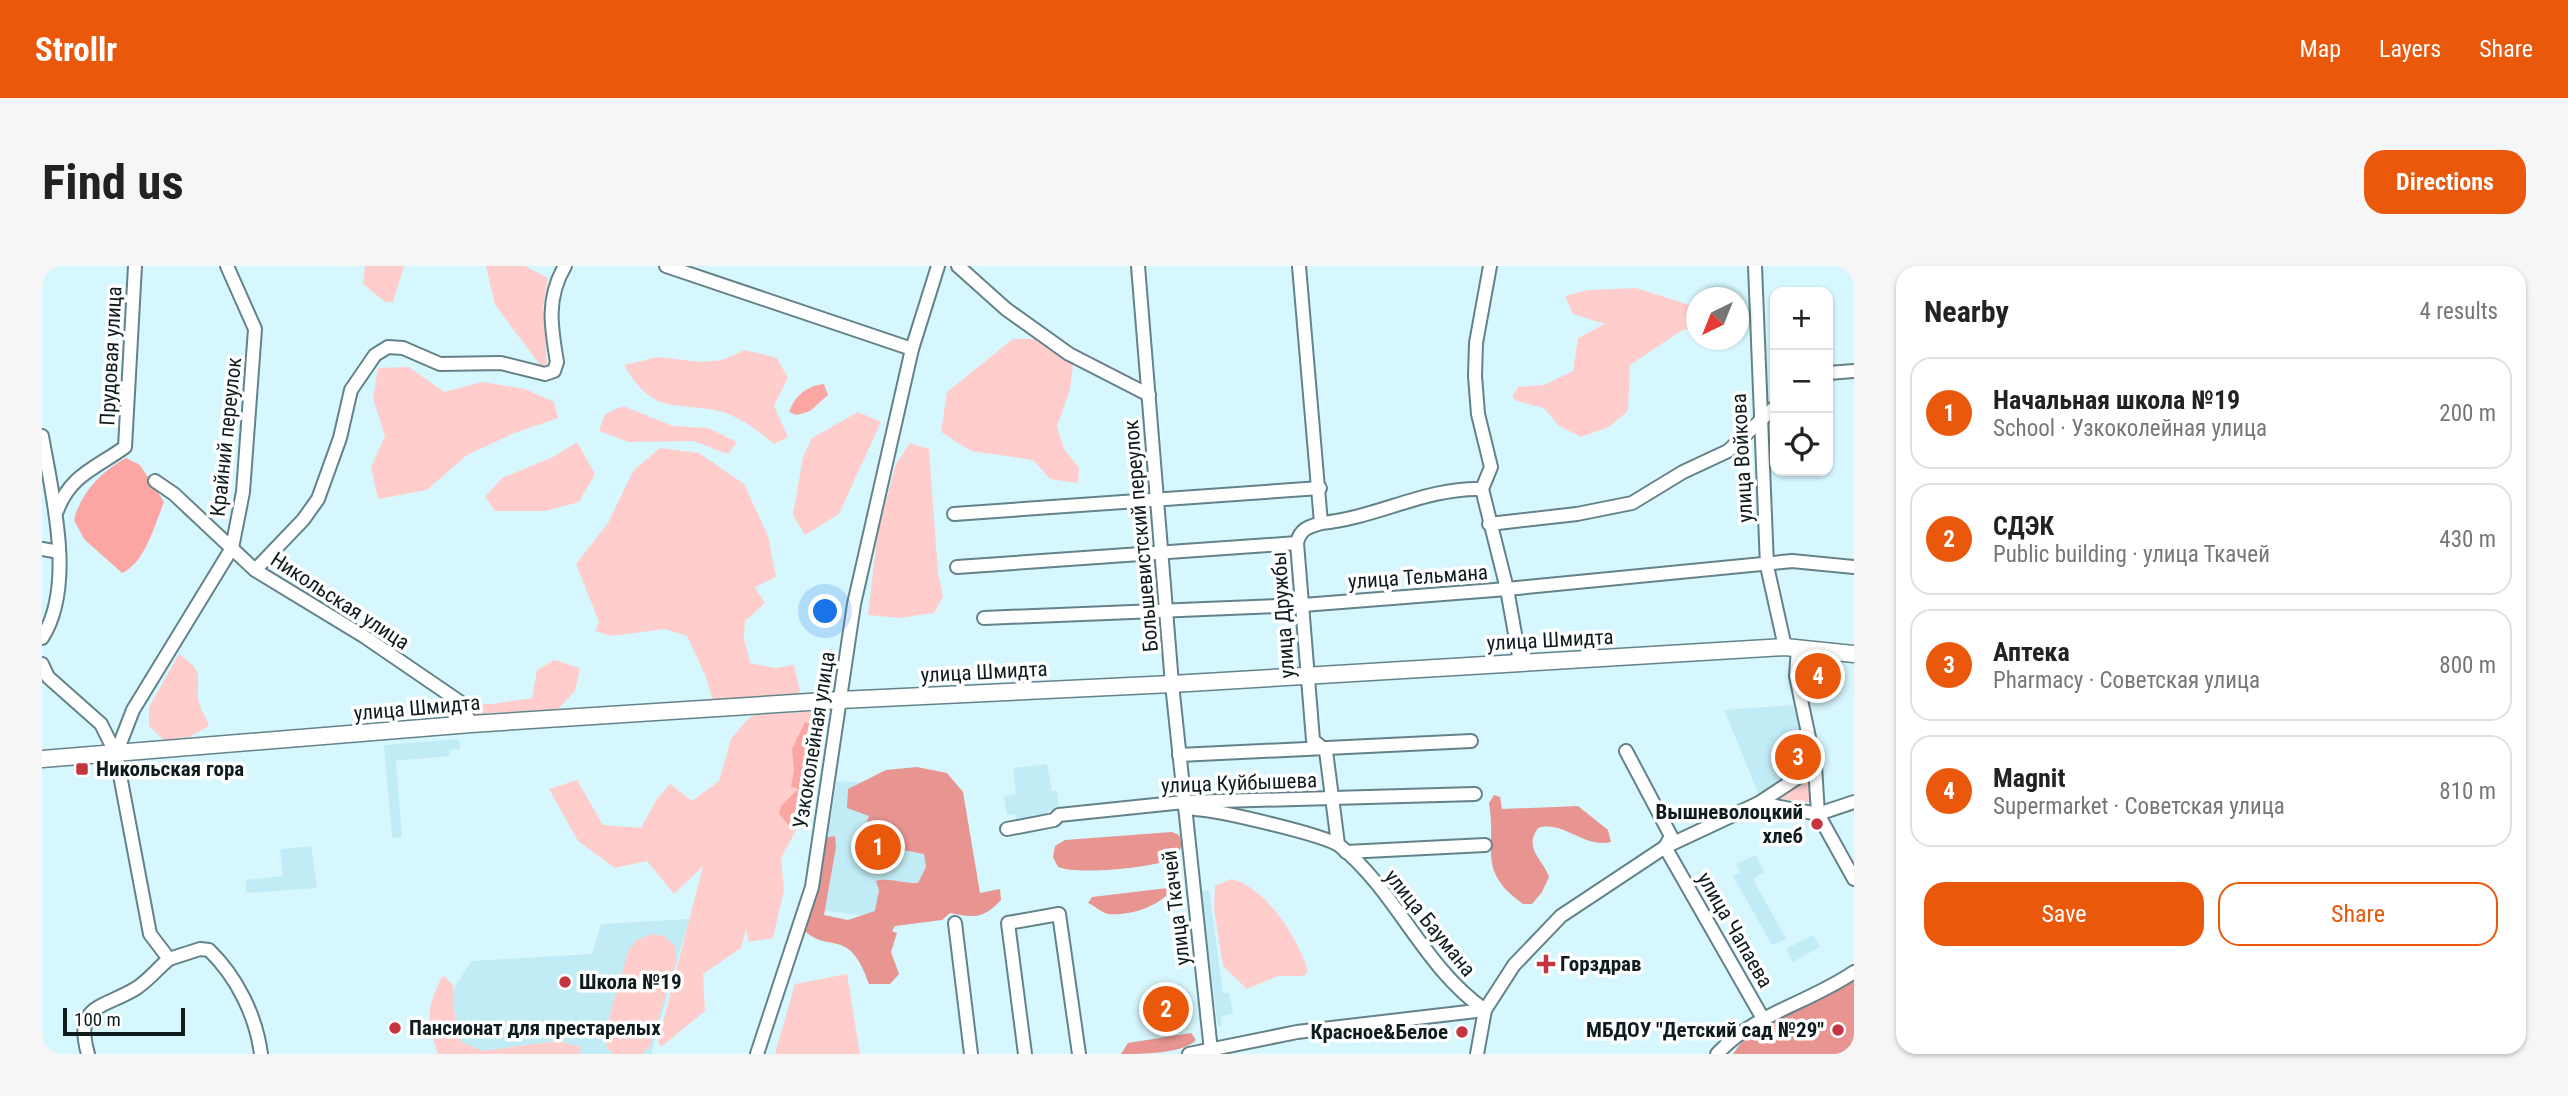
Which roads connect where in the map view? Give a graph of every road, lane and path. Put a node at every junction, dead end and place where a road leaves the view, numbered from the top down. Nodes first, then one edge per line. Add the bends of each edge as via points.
1 (135, 266) edge
2 (227, 266) edge
3 (565, 266) edge
4 (666, 266) edge
5 (938, 266) edge
6 (958, 266) edge
7 (1138, 266) edge
8 (1300, 266) edge
9 (1490, 266) edge
10 (1755, 266) edge
11 (912, 349) junction
12 (1854, 371) edge
13 (1833, 373) edge
14 (1149, 395) junction
15 (1770, 411) edge
16 (1760, 419) junction
17 (42, 436) edge
18 (44, 462) edge
19 (155, 481) dead end
20 (1320, 488) junction
21 (1482, 489) junction
22 (1159, 500) junction
23 (57, 511) junction
24 (954, 514) dead end
25 (1321, 523) junction
26 (1489, 524) junction
27 (1297, 543) junction
28 (232, 548) junction
29 (42, 549) edge
30 (59, 551) junction
31 (1160, 552) junction
32 (1766, 566) junction
33 (957, 567) dead end
34 (1854, 567) edge
35 (255, 570) junction
36 (1507, 589) junction
37 (1303, 605) junction
38 (1168, 612) junction
39 (985, 618) dead end
40 (42, 638) edge
41 (1791, 648) junction
42 (1854, 654) edge
43 (1520, 662) junction
44 (42, 664) edge
45 (1307, 676) junction
46 (1172, 684) junction
47 (840, 700) junction
48 (471, 724) junction
49 (1471, 741) dead end
50 (1323, 748) junction
51 (1626, 751) dead end
52 (116, 754) junction
53 (1179, 755) junction
54 (42, 759) edge
55 (1815, 766) junction
56 (1475, 794) dead end
57 (1330, 799) junction
58 (1854, 802) edge
59 (1759, 803) junction
60 (1184, 805) junction
61 (1818, 814) junction
62 (1007, 829) dead end
63 (1485, 845) dead end
64 (1665, 847) junction
65 (1342, 848) junction
66 (1854, 879) edge
67 (956, 923) dead end
68 (169, 959) junction
69 (1854, 972) edge
70 (1485, 1010) junction
71 (1762, 1017) junction
72 (1211, 1051) junction
73 (88, 1054) edge
74 (261, 1054) edge
75 (757, 1054) edge
76 (971, 1054) edge
77 (1026, 1054) edge
78 (1079, 1054) edge
79 (1189, 1054) edge
80 (1477, 1054) edge
81 (1717, 1054) edge

1 - 23 street, Прудовая улица via 125,447 75,480
2 - 28 street, Крайний переулок via 255,329 243,492
3 - 35 street via 550,303 557,362 554,371 545,374 501,363 439,364 403,348 388,347 375,355 351,390 318,499
4 - 11 street
5 - 11 street, Узкоколейная улица
6 - 14 street via 1006,309 1069,354
7 - 14 street, Большевистский переулок
8 - 20 street
9 - 21 street via 1476,343 1478,414 1491,467
10 - 16 street, улица Войкова
11 - 47 street, Узкоколейная улица via 854,604
12 - 13 street
14 - 22 street, Большевистский переулок
15 - 16 street
16 - 26 street via 1728,451 1632,503
16 - 32 street, улица Войкова
17 - 18 street
18 - 23 street
19 - 28 street, Никольская улица
20 - 22 street
20 - 25 street
21 - 25 street via 1460,488 1342,522
21 - 26 street
22 - 24 street
22 - 31 street, Большевистский переулок
23 - 30 street
25 - 27 street, улица Дружбы via 1299,534
26 - 36 street
27 - 31 street
27 - 37 street, улица Дружбы
28 - 35 street, Никольская улица
28 - 52 street, Крайний переулок via 134,710
29 - 30 street
30 - 40 street via 52,623
31 - 33 street
31 - 38 street, Большевистский переулок
32 - 34 street, улица Тельмана via 1792,561
32 - 36 street, улица Тельмана
32 - 41 street, улица Войкова
35 - 48 street, Никольская улица via 460,702
36 - 37 street, улица Тельмана
36 - 43 street
37 - 38 street, улица Тельмана
37 - 45 street, улица Дружбы
38 - 39 street, улица Тельмана via 1152,609
38 - 46 street, Большевистский переулок
41 - 42 main road, улица Шмидта
41 - 43 main road, улица Шмидта
41 - 55 street, улица Войкова
43 - 45 main road, улица Шмидта
44 - 52 street via 56,684 101,724
45 - 46 main road, улица Шмидта
45 - 50 street, улица Дружбы via 1313,740
46 - 47 main road, улица Шмидта
46 - 53 street, Большевистский переулок
47 - 48 main road, улица Шмидта
47 - 75 street, Узкоколейная улица via 811,887
48 - 52 main road, улица Шмидта
49 - 50 street
50 - 53 street
50 - 57 street, улица Дружбы
51 - 64 street, улица Чапаева via 1671,836
52 - 54 main road, улица Шмидта
52 - 68 street via 150,934
53 - 60 street, Большевистский переулок
55 - 59 street
55 - 61 street, улица Войкова
56 - 57 street, улица Куйбышева
57 - 60 street, улица Куйбышева
57 - 65 street, улица Дружбы
58 - 61 street
59 - 61 street
59 - 64 street
60 - 62 street, улица Куйбышева via 1059,815 1054,820
60 - 65 street via 1231,813
60 - 72 street, улица Ткачей
61 - 66 street
63 - 65 street
64 - 70 street via 1560,916 1514,965
64 - 71 street, улица Чапаева
65 - 70 street, улица Баумана via 1434,964
67 - 76 street
68 - 73 street via 138,987 84,1018
68 - 74 street via 200,949 217,957 233,976 259,1035
69 - 71 street via 1830,989
70 - 72 street, улица Баумана via 1297,1032
70 - 80 street
71 - 81 street
72 - 79 street, улица Баумана
77 - 78 street via 1008,923 1059,914

